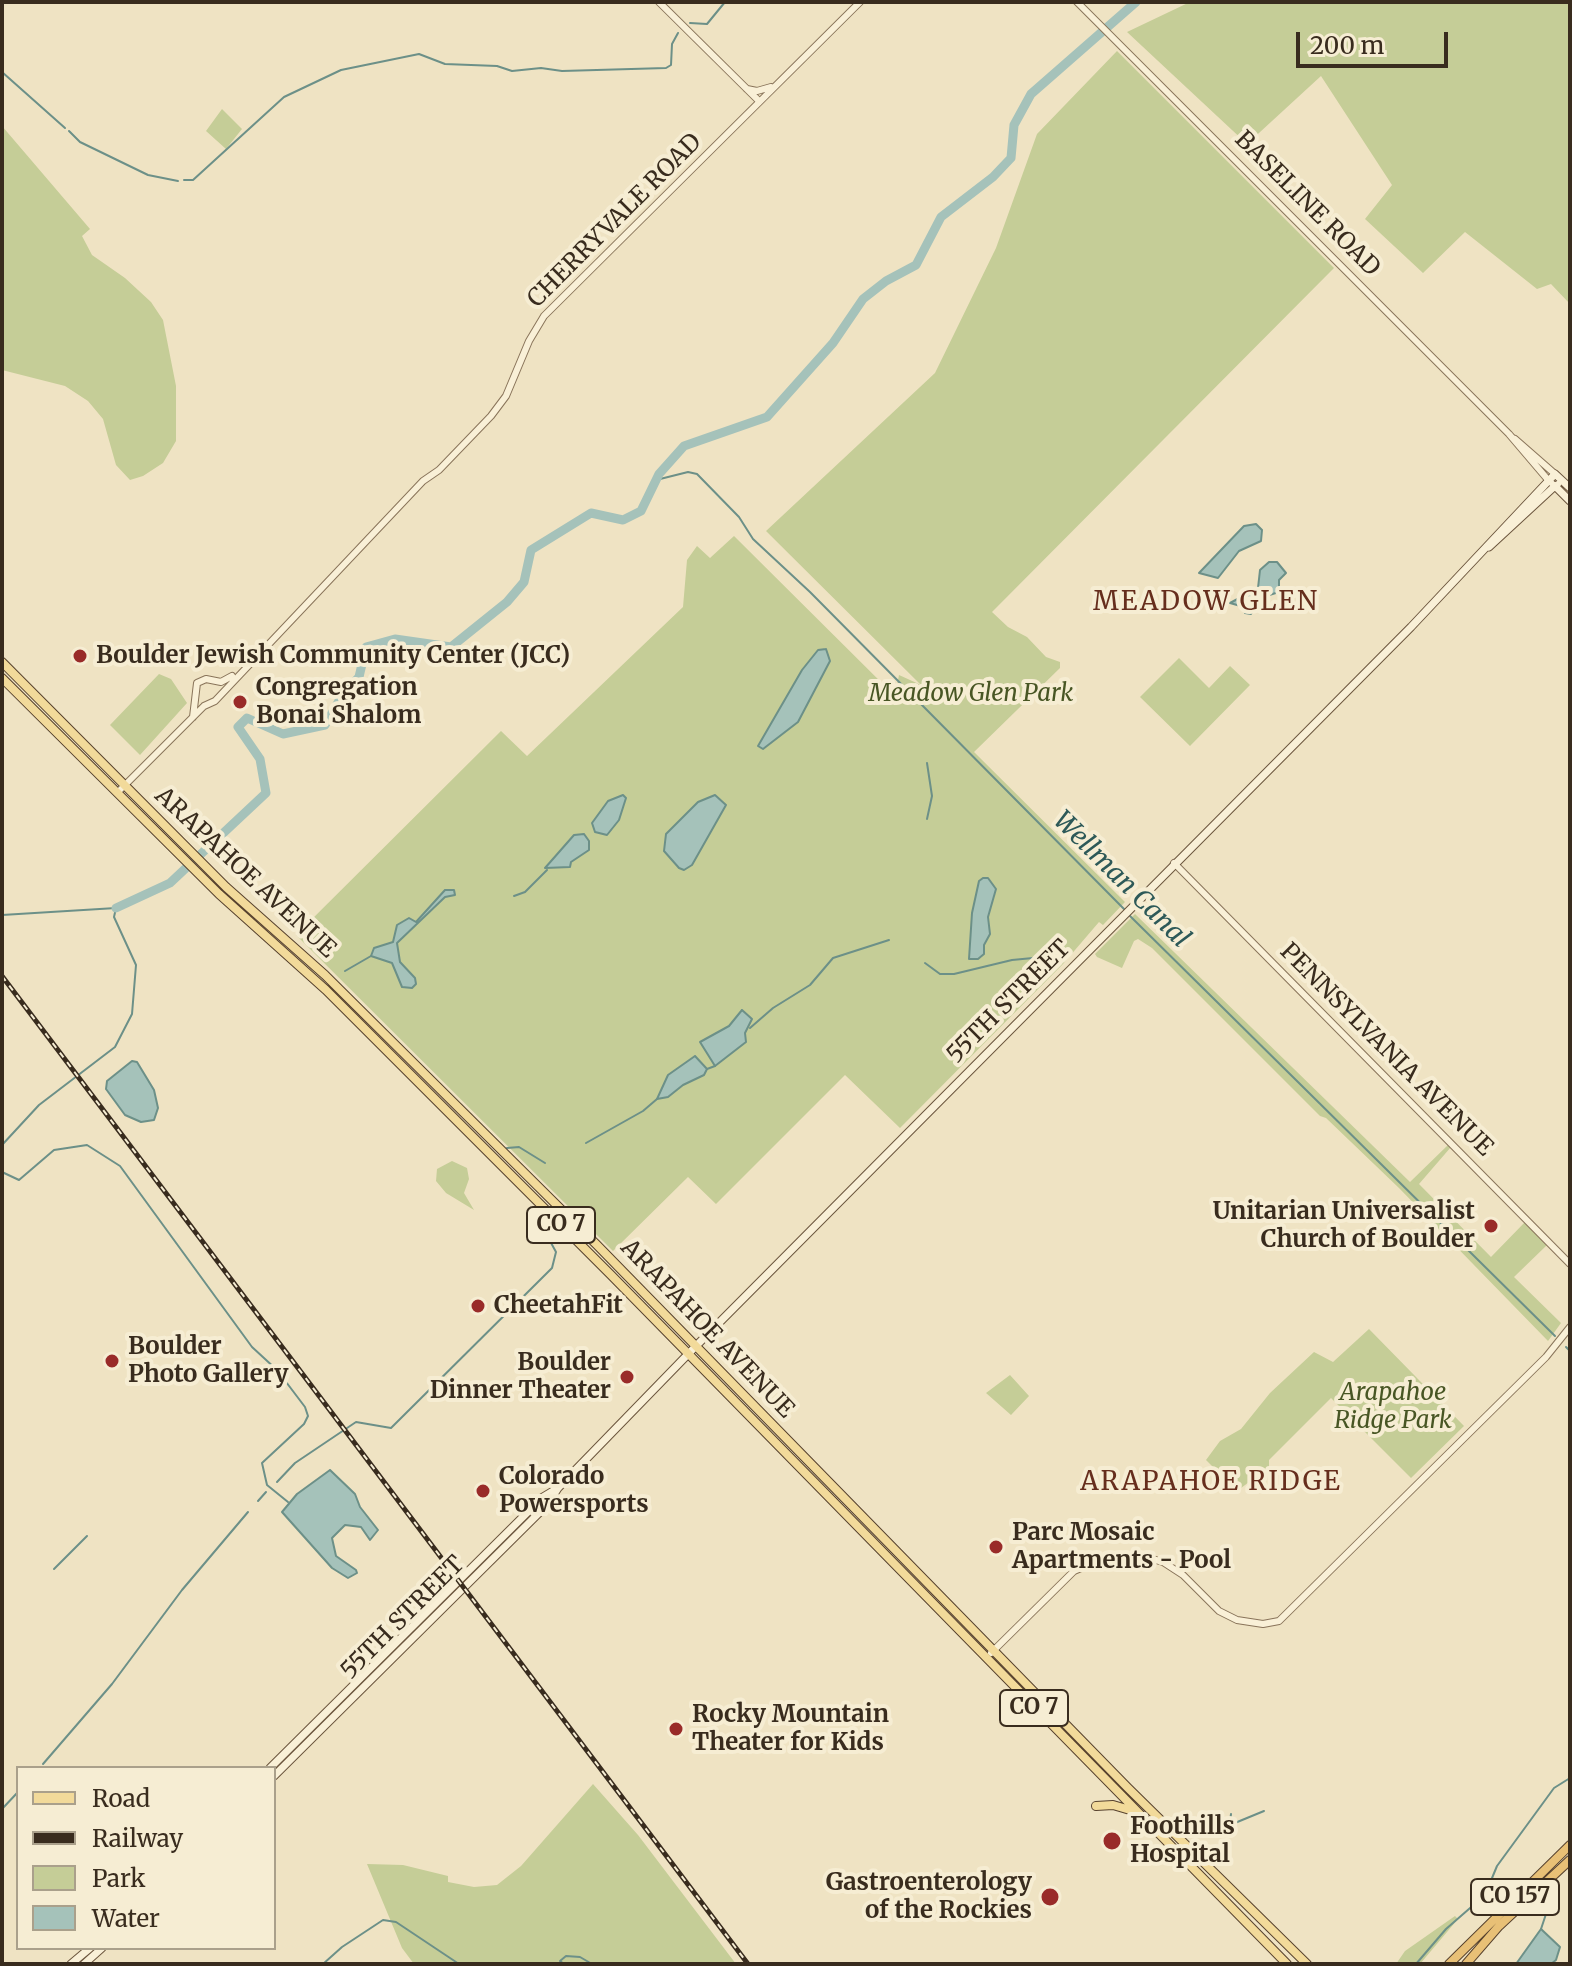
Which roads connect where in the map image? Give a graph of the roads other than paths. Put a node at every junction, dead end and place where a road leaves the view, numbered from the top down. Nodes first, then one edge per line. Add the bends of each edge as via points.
1 (659, 2) edge
2 (860, 2) edge
3 (1077, 2) edge
4 (775, 86) junction
5 (747, 89) junction
6 (759, 101) junction
7 (1555, 480) junction
8 (1570, 488) edge
9 (1570, 501) edge
10 (256, 655) junction
11 (2, 662) edge
12 (2, 678) edge
13 (212, 680) junction
14 (219, 693) junction
15 (196, 696) junction
16 (207, 703) junction
17 (191, 720) junction
18 (125, 786) junction
19 (117, 793) junction
20 (1174, 863) junction
21 (1570, 1264) edge
22 (1570, 1327) edge
23 (695, 1347) junction
24 (687, 1355) junction
25 (558, 1488) junction
26 (993, 1650) junction
27 (985, 1658) junction
28 (272, 1766) edge
29 (276, 1774) edge
30 (1096, 1806) dead end
31 (1134, 1811) junction
32 (1570, 1845) edge
33 (1570, 1860) edge
34 (88, 1950) edge
35 (100, 1950) edge
36 (71, 1964) edge
37 (84, 1964) edge
38 (1287, 1964) edge
39 (1307, 1964) edge
40 (1449, 1964) edge
41 (1466, 1964) edge

1 - 5 street
2 - 4 street, CHERRYVALE ROAD
3 - 7 street, BASELINE ROAD
4 - 5 street
4 - 6 street, CHERRYVALE ROAD
5 - 6 street
6 - 10 street, CHERRYVALE ROAD via 544,316 500,405
7 - 8 main road, BASELINE ROAD
7 - 9 main road, BASELINE ROAD
7 - 20 main road, 55TH STREET
10 - 13 street, CHERRYVALE ROAD via 230,678
10 - 14 street, CHERRYVALE ROAD
11 - 18 main road, ARAPAHOE AVENUE / CO 7
12 - 19 main road, ARAPAHOE AVENUE / CO 7
13 - 14 street
13 - 15 street via 197,683
14 - 16 street
15 - 16 street
15 - 17 street
16 - 17 street
17 - 18 street
18 - 19 street
18 - 23 main road, ARAPAHOE AVENUE / CO 7 via 325,975
19 - 24 main road, ARAPAHOE AVENUE / CO 7 via 326,990
20 - 21 street, PENNSYLVANIA AVENUE
20 - 23 main road, 55TH STREET
22 - 26 street via 1546,1357 1279,1621 1237,1620 1219,1611 1163,1562 1111,1555 1074,1571
23 - 24 main road, 55TH STREET
23 - 26 main road, ARAPAHOE AVENUE / CO 7
24 - 25 main road, 55TH STREET
24 - 27 main road, ARAPAHOE AVENUE / CO 7
25 - 28 main road, 55TH STREET via 543,1497
25 - 29 main road, 55TH STREET via 547,1505
26 - 27 street
26 - 39 main road, ARAPAHOE AVENUE / CO 7
27 - 31 main road, ARAPAHOE AVENUE / CO 7
30 - 31 main road
31 - 38 main road, ARAPAHOE AVENUE / CO 7
32 - 40 highway, CO 157
33 - 41 highway, CO 157
34 - 36 main road
35 - 37 main road

